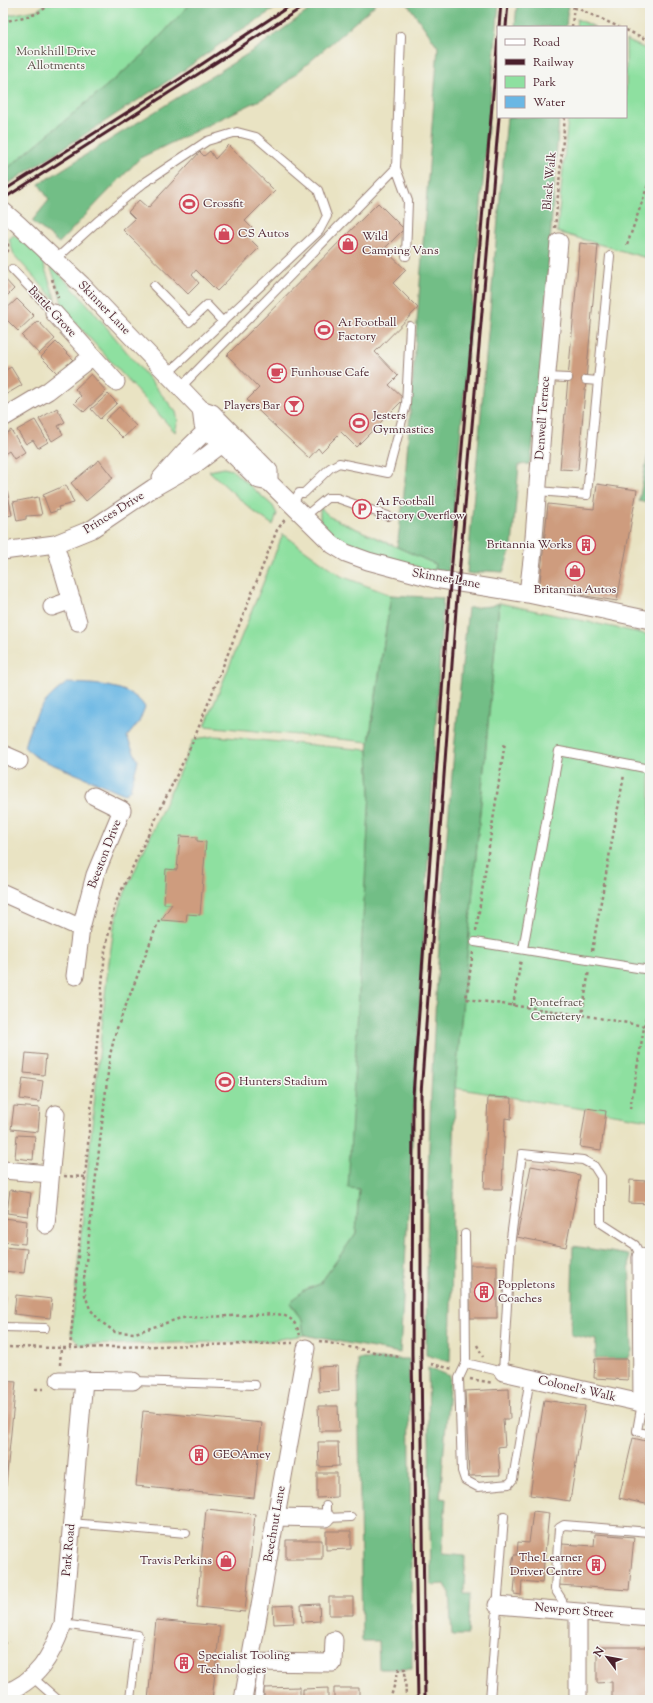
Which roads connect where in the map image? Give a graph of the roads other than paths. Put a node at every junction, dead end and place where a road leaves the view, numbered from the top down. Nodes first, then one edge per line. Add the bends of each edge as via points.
1 (401, 36) dead end
2 (396, 168) junction
3 (3, 211) edge
4 (559, 242) road end
5 (406, 256) dead end
6 (610, 256) dead end
7 (53, 268) junction
8 (12, 269) dead end
9 (154, 286) dead end
10 (54, 313) joint
11 (223, 322) junction
12 (410, 326) dead end
13 (93, 356) junction
14 (168, 374) junction
15 (546, 377) junction
16 (568, 378) dead end
17 (586, 380) dead end
18 (598, 381) junction
19 (116, 382) dead end
20 (180, 388) junction
21 (3, 418) edge
22 (219, 431) junction
23 (538, 491) junction
24 (294, 512) junction
25 (388, 516) dead end
26 (55, 544) junction
27 (3, 551) edge
28 (528, 594) junction
29 (72, 600) junction
30 (52, 608) dead end
31 (650, 620) edge
32 (78, 622) dead end
33 (3, 754) edge
34 (19, 761) dead end
35 (650, 770) edge
36 (94, 796) dead end
37 (3, 893) edge
38 (81, 928) junction
39 (474, 942) road end
40 (523, 949) junction
41 (650, 970) edge
42 (75, 976) dead end
43 (56, 1114) dead end
44 (3, 1170) edge
45 (50, 1174) junction
46 (46, 1225) dead end
47 (465, 1234) dead end
48 (641, 1257) joint
49 (3, 1327) edge
50 (45, 1328) dead end
51 (648, 1336) edge
52 (305, 1345) road end
53 (466, 1363) junction
54 (503, 1372) junction
55 (530, 1378) junction
56 (59, 1380) dead end
57 (84, 1380) junction
58 (133, 1381) joint
59 (255, 1385) dead end
60 (646, 1404) edge
61 (650, 1435) edge
62 (326, 1512) joint
63 (504, 1516) dead end
64 (276, 1517) junction
65 (351, 1517) dead end
66 (71, 1523) junction
67 (650, 1532) edge
68 (186, 1533) dead end
69 (498, 1605) junction
70 (570, 1611) junction
71 (650, 1618) edge
72 (63, 1624) junction
73 (334, 1640) dead end
74 (256, 1662) junction
75 (32, 1677) junction
76 (3, 1694) edge
77 (130, 1699) dead end
78 (58, 1700) edge
79 (243, 1700) edge
80 (258, 1700) edge
81 (490, 1700) edge
82 (578, 1700) edge

1 - 2 lane
2 - 5 lane via 408,201
2 - 20 lane
3 - 7 street, Skinner Lane via 18,224
4 - 15 street, Denwell Terrace
6 - 18 lane
7 - 11 lane via 144,183 207,142 237,132 256,137 318,190 327,216 318,231
7 - 14 street, Skinner Lane
8 - 10 lane, Battle Grove
9 - 11 lane via 188,322 207,305
10 - 13 street, Battle Grove
11 - 14 lane
12 - 24 lane via 406,406 388,473 339,463 330,468 304,493 299,492
13 - 19 street, Battle Grove
13 - 21 street via 48,392
14 - 20 street, Skinner Lane
15 - 16 lane
15 - 23 street, Denwell Terrace
17 - 18 lane
18 - 23 lane via 587,495
20 - 22 street, Skinner Lane via 201,409 203,425
22 - 24 street, Skinner Lane via 269,471 269,482
22 - 26 street, Princes Drive via 186,451 154,488 92,529
23 - 28 street, Denwell Terrace
24 - 25 lane via 327,498 336,498
24 - 28 street, Skinner Lane via 333,545 368,561 435,579
26 - 27 street, Princes Drive
26 - 29 street
28 - 31 street, Skinner Lane
29 - 30 street
29 - 32 street
33 - 34 street
35 - 40 lane via 559,751
36 - 38 street, Beeston Drive via 124,805 95,875
37 - 38 street
38 - 42 street, Beeston Drive
39 - 40 lane
40 - 41 lane
43 - 45 street
44 - 45 street
45 - 46 street
47 - 53 lane
48 - 51 street
48 - 54 lane via 635,1245 601,1223 601,1177 594,1166 584,1160 522,1154 511,1238
49 - 50 lane
51 - 60 street
52 - 64 street, Beechnut Lane
53 - 54 lane
53 - 55 lane via 459,1378 462,1471 465,1480 478,1487 509,1484 513,1479
54 - 55 street, Colonel's Walk
55 - 60 street, Colonel's Walk
56 - 57 street
57 - 58 street
57 - 66 street, Park Road
58 - 59 lane
60 - 61 lane via 637,1430
62 - 64 street
62 - 65 lane
63 - 69 lane
64 - 74 street, Beechnut Lane
66 - 68 lane
66 - 72 street, Park Road
67 - 70 lane via 564,1525 559,1528 555,1589
69 - 70 street, Newport Street
69 - 81 lane
70 - 71 street, Newport Street
70 - 82 street
72 - 75 street, Park Road via 44,1666
72 - 77 lane via 138,1635
73 - 74 street via 333,1663
74 - 79 street, Beechnut Lane
74 - 80 lane
75 - 76 street, Park Road via 14,1690
75 - 78 lane

